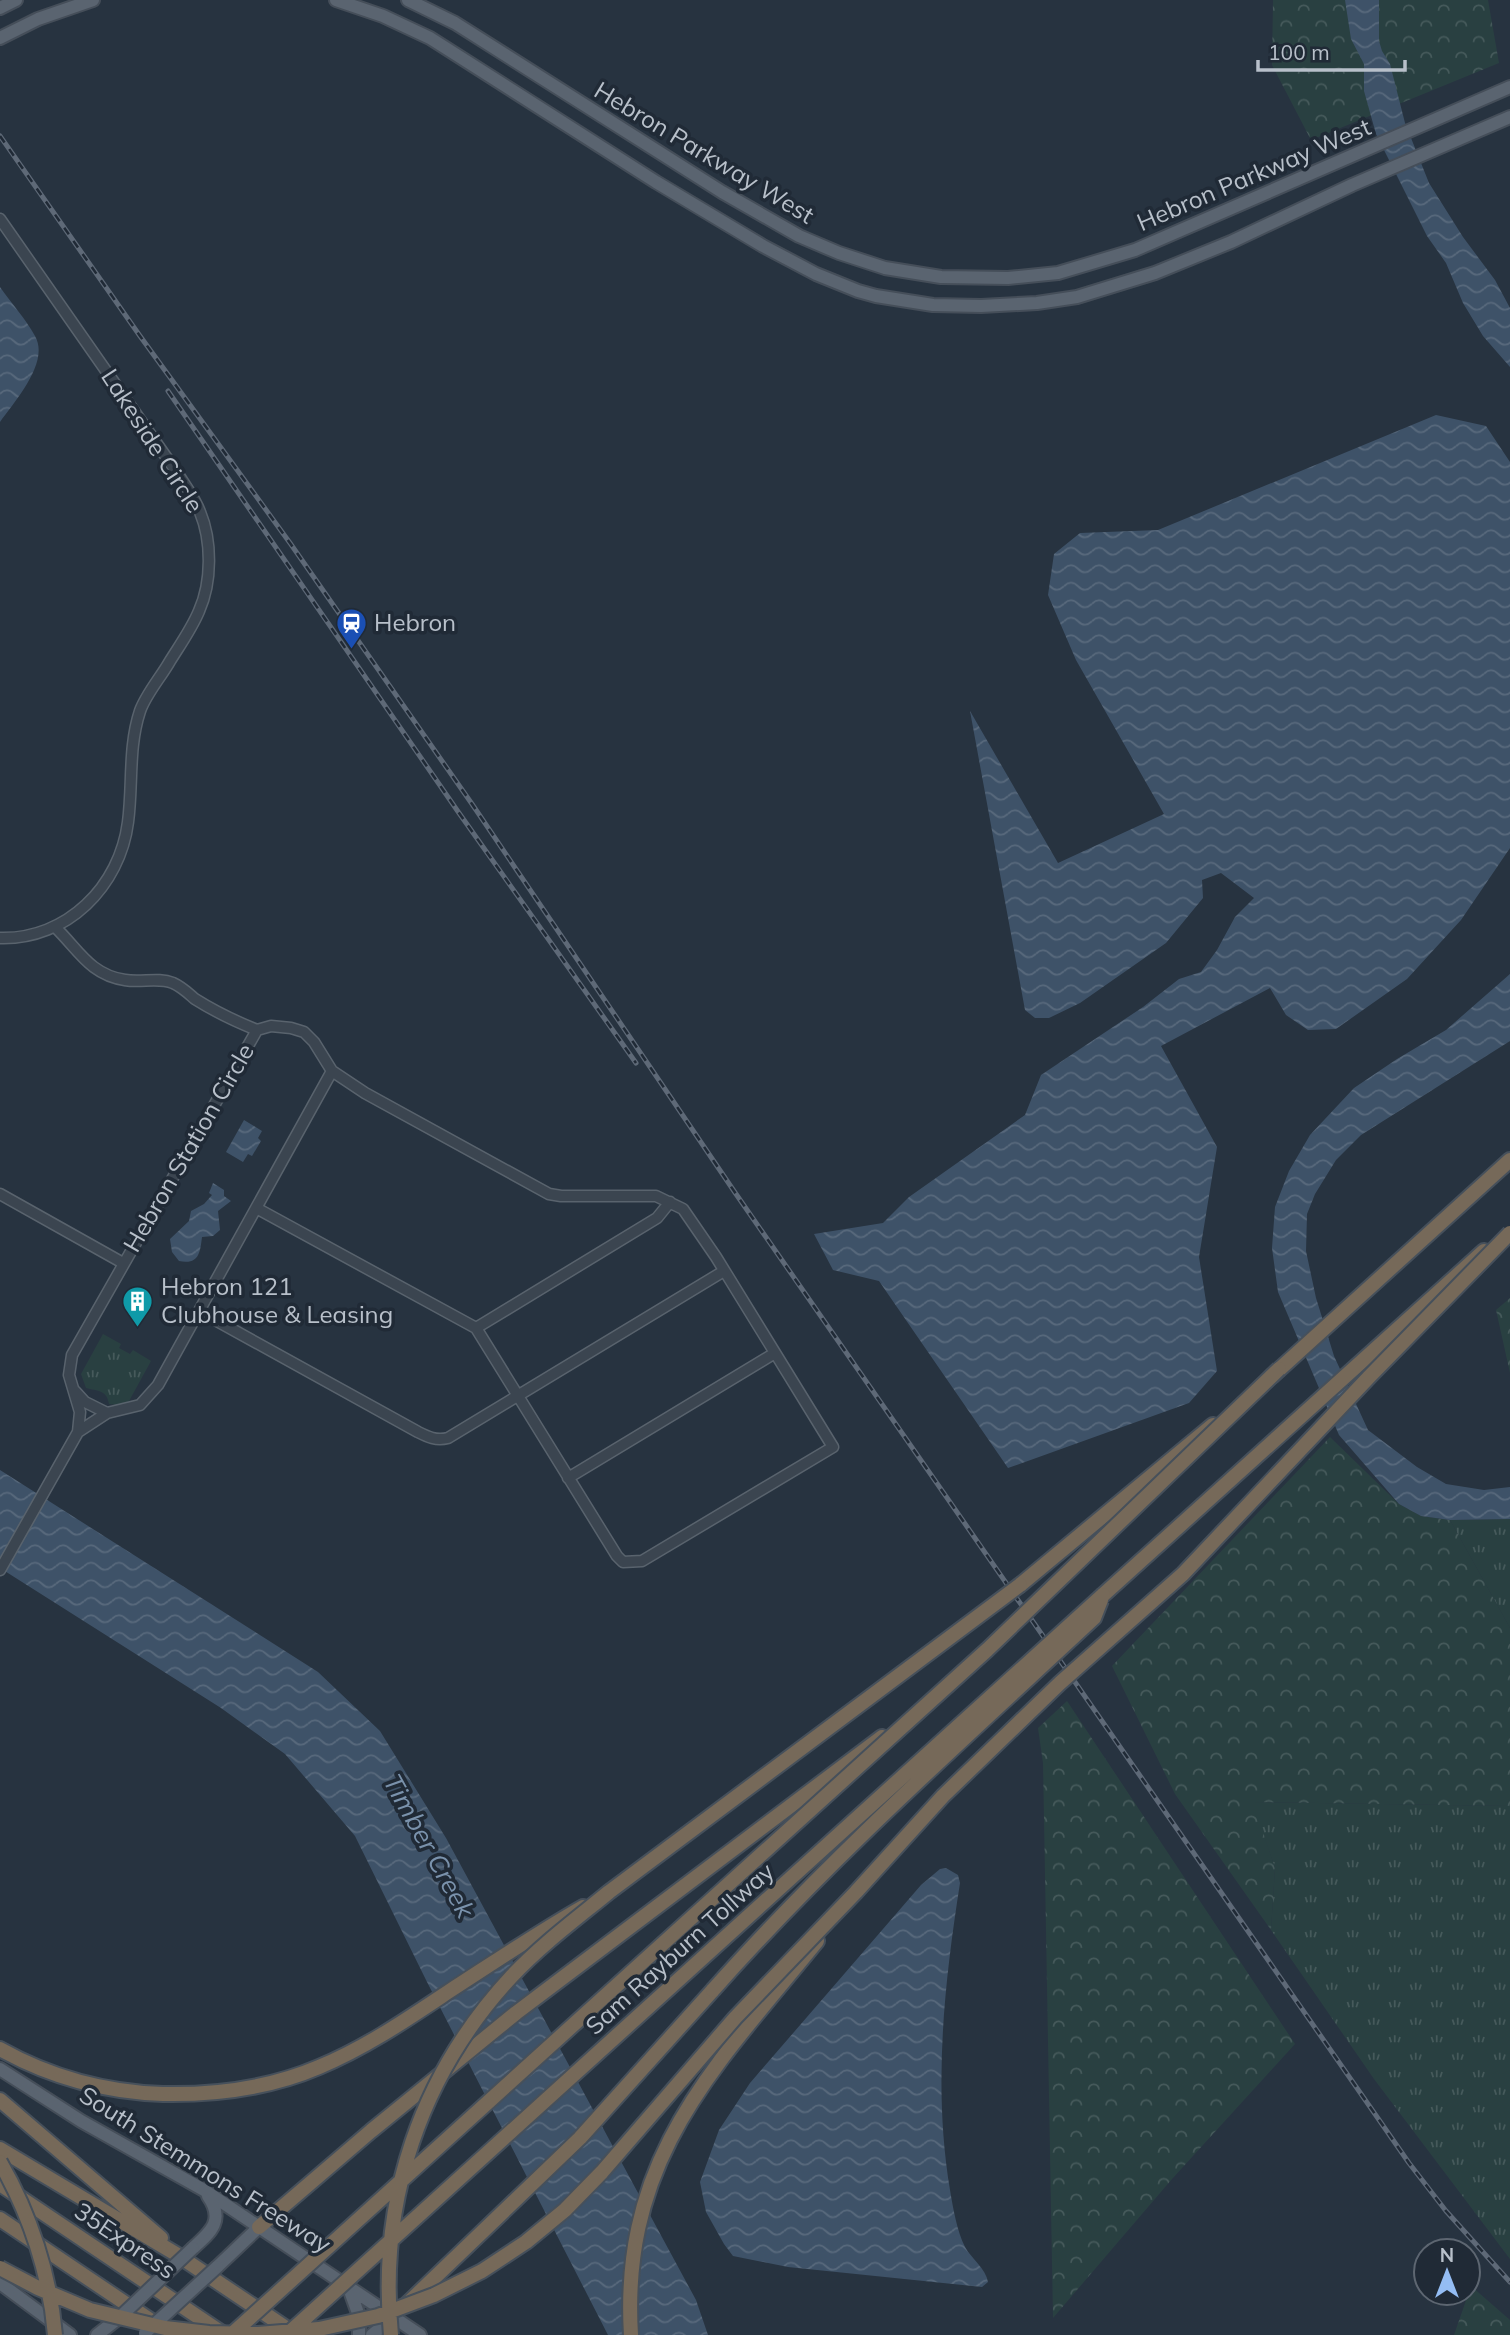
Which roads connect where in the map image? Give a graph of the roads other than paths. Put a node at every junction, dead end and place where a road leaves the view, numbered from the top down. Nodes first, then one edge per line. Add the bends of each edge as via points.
1 (16, 0) edge
2 (93, 0) edge
3 (336, 0) edge
4 (408, 0) edge
5 (0, 8) edge
6 (0, 38) edge
7 (1510, 87) edge
8 (1510, 117) edge
9 (0, 219) edge
10 (55, 927) junction
11 (0, 939) edge
12 (257, 1030) junction
13 (332, 1071) junction
14 (1510, 1160) edge
15 (0, 1194) edge
16 (670, 1202) junction
17 (256, 1208) junction
18 (1510, 1230) edge
19 (123, 1264) junction
20 (724, 1271) junction
21 (199, 1311) junction
22 (476, 1328) junction
23 (775, 1353) junction
24 (1279, 1369) junction
25 (75, 1391) junction
26 (517, 1395) junction
27 (107, 1413) junction
28 (79, 1432) junction
29 (568, 1478) junction
30 (0, 1570) edge
31 (1103, 1595) junction
32 (936, 1696) junction
33 (609, 1892) junction
34 (856, 1892) junction
35 (0, 2049) edge
36 (0, 2069) edge
37 (0, 2100) edge
38 (0, 2149) edge
39 (0, 2162) edge
40 (0, 2184) edge
41 (204, 2190) junction
42 (0, 2219) edge
43 (259, 2227) junction
44 (176, 2254) junction
45 (0, 2268) edge
46 (0, 2283) edge
47 (349, 2288) junction
48 (393, 2316) junction
49 (144, 2334) edge
50 (67, 2335) edge
51 (97, 2335) edge
52 (173, 2335) edge
53 (225, 2335) edge
54 (230, 2335) edge
55 (286, 2335) edge
56 (296, 2335) edge
57 (359, 2335) edge
58 (372, 2335) edge
59 (391, 2335) edge
60 (420, 2335) edge
61 (631, 2335) edge

1 - 5 main road
2 - 6 main road
3 - 8 main road, Hebron Parkway West via 430,38 727,226 836,283 876,296 933,305 1037,303 1077,297 1155,273
4 - 7 main road, Hebron Parkway West via 455,23 722,192 811,242 886,268 941,277 1058,273 1135,250
9 - 10 street, Lakeside Circle via 176,471 200,511 208,549 208,577 200,610 141,709 133,738 128,822 122,846 101,891 70,921
10 - 11 street, Lakeside Circle
10 - 12 street via 82,959 104,974 128,981 169,981
12 - 13 street, Hebron Station Circle via 271,1026 303,1032
12 - 19 street, Hebron Station Circle
13 - 16 street via 549,1194 656,1196
13 - 17 street
14 - 24 highway
15 - 19 street
16 - 20 street via 683,1209
16 - 22 street via 657,1218
17 - 21 street
17 - 22 street
18 - 31 highway, Sam Rayburn Tollway, bridge
18 - 34 highway, bridge via 1183,1574 1060,1683 943,1796
19 - 25 street, Hebron Station Circle via 72,1355 69,1375
20 - 23 street
20 - 26 street
21 - 26 street via 432,1439 448,1438
21 - 27 street via 158,1385 141,1405
22 - 26 street
23 - 29 street
23 - 29 street via 834,1447 632,1563 617,1556
24 - 32 highway, bridge
24 - 33 highway, bridge via 1020,1585
25 - 27 street
25 - 28 street, Hebron Station Circle
26 - 29 street
27 - 28 street
28 - 30 street
31 - 48 highway, bridge via 1094,1618 784,1912 580,2138
31 - 55 highway, Sam Rayburn Tollway, bridge
32 - 43 highway, bridge via 516,2013
32 - 54 highway, Sam Rayburn Tollway, bridge
33 - 35 highway, bridge via 536,1934 386,2033 318,2068 271,2083 203,2094 114,2090 43,2070
33 - 59 highway, bridge via 544,1945 491,2000 459,2044 422,2114 394,2205 387,2300
34 - 45 highway, bridge via 735,2018 565,2210 482,2271 434,2295 378,2316 319,2329 209,2333 90,2310
34 - 61 highway, bridge via 716,2067 672,2135 655,2169 635,2238
36 - 41 main road, South Stemmons Freeway
37 - 44 highway
38 - 44 highway
39 - 50 highway, bridge via 26,2214 53,2313
40 - 53 highway, 35Express
41 - 43 main road, South Stemmons Freeway
41 - 51 main road, bridge via 216,2214 210,2233
42 - 52 highway
43 - 47 main road, South Stemmons Freeway
43 - 49 main road, bridge
44 - 56 highway
46 - 50 main road
47 - 48 main road, South Stemmons Freeway
47 - 57 main road via 359,2316
48 - 58 main road
48 - 60 main road, South Stemmons Freeway

